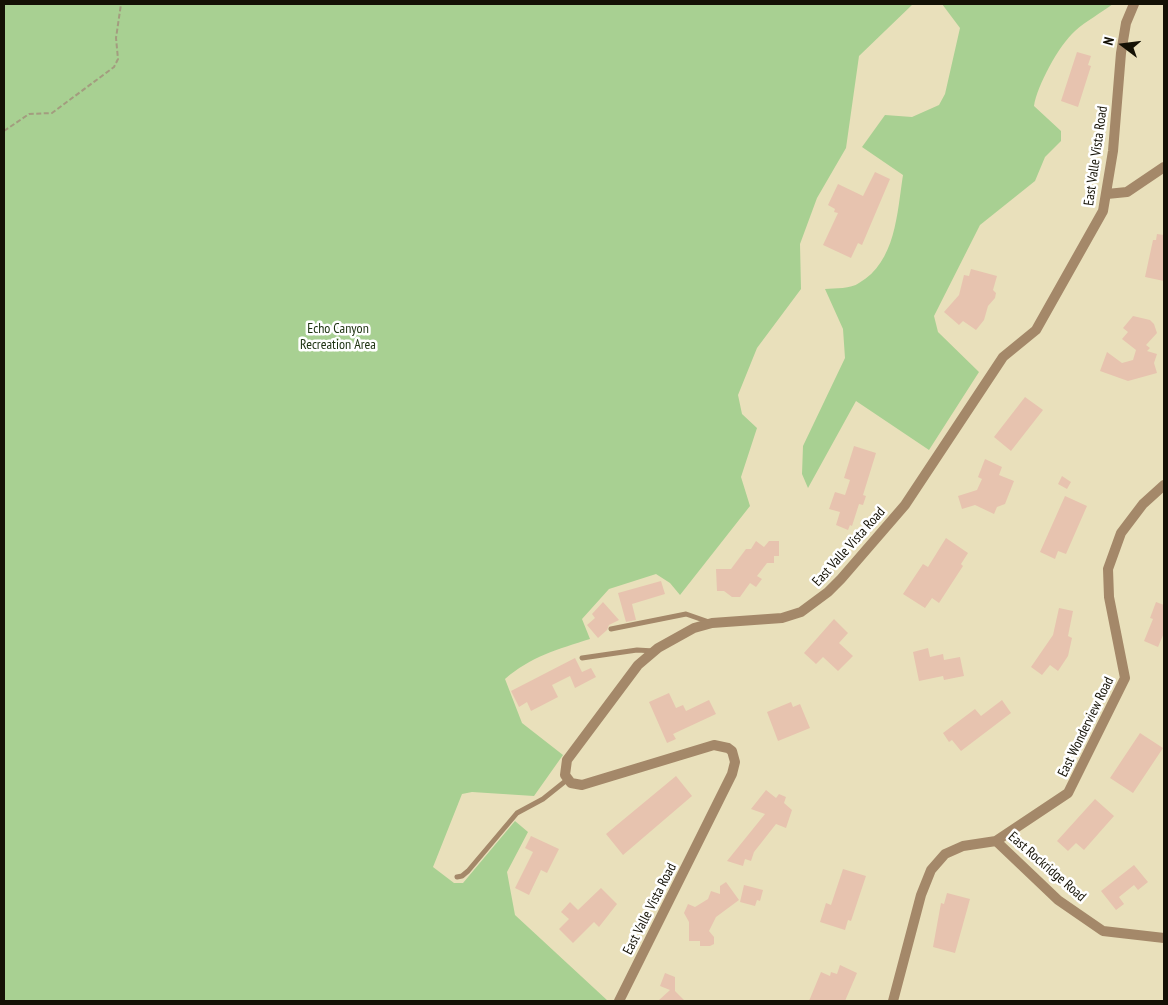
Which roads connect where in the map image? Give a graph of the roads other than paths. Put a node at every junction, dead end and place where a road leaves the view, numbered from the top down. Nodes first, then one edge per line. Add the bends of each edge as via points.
1 (1134, 4) edge
2 (1164, 167) edge
3 (1107, 194) junction
4 (1164, 485) edge
5 (712, 623) junction
6 (611, 629) dead end
7 (654, 651) junction
8 (582, 658) dead end
9 (568, 779) junction
10 (996, 841) junction
11 (457, 877) dead end
12 (1164, 938) edge
13 (618, 1001) edge
14 (893, 1001) edge

1 - 3 street, East Valle Vista Road via 1126,23 1121,53
2 - 3 street via 1127,192
3 - 5 street, East Valle Vista Road via 1097,223 1036,330 1003,357 905,505 841,579 801,612 782,618
4 - 10 street, East Wonderview Road via 1143,504 1121,533 1108,569 1109,597 1125,678 1068,794
5 - 6 lane via 686,614
5 - 7 street, East Valle Vista Road via 694,628
7 - 8 lane via 637,650
7 - 9 street, East Valle Vista Road via 638,665 567,760 565,775
9 - 11 lane via 544,800 517,813 468,871
9 - 13 street, East Valle Vista Road via 571,783 582,784 714,746 728,748 733,757 732,774 718,805
10 - 12 street, East Rockridge Road via 1058,900 1102,930
10 - 14 street, East Wonderview Road via 963,846 945,854 931,870 921,895

